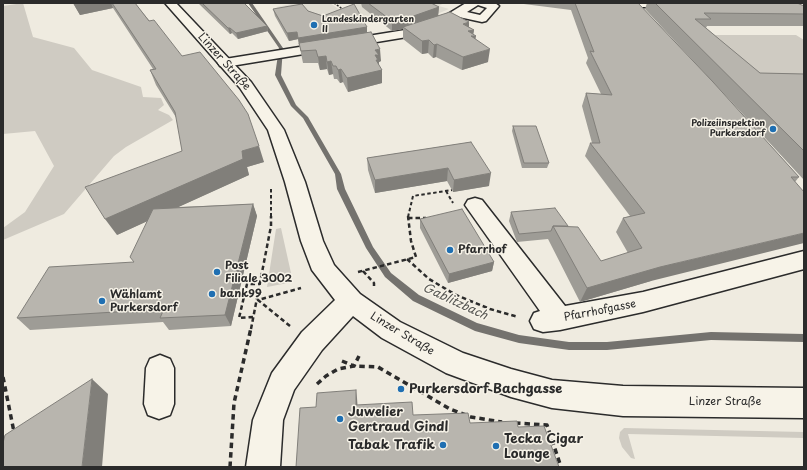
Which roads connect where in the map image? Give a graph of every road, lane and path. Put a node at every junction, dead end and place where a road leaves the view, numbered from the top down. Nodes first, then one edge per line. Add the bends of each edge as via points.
1 (170, 3) edge
2 (284, 3) edge
3 (291, 3) edge
4 (334, 3) edge
5 (474, 3) edge
6 (481, 3) edge
7 (632, 4) edge
8 (684, 4) edge
9 (348, 13) edge
10 (459, 13) junction
11 (643, 16) edge
12 (225, 63) junction
13 (271, 183) dead end
14 (452, 190) edge
15 (475, 205) dead end
16 (408, 218) junction
17 (432, 218) edge
18 (406, 259) junction
19 (804, 260) edge
20 (363, 271) junction
21 (358, 272) dead end
22 (260, 284) junction
23 (374, 286) dead end
24 (301, 288) dead end
25 (258, 300) junction
26 (351, 301) junction
27 (254, 317) junction
28 (551, 320) junction
29 (290, 326) dead end
30 (359, 356) dead end
31 (342, 361) dead end
32 (354, 366) junction
33 (160, 368) dead end
34 (3, 377) edge
35 (313, 387) dead end
36 (804, 403) edge
37 (159, 404) dead end
38 (504, 422) edge
39 (511, 422) edge
40 (15, 434) edge
41 (230, 467) edge
42 (263, 467) edge
43 (561, 467) edge

1 - 12 main road, Linzer Straße
2 - 3 path
4 - 9 path
5 - 10 main road
6 - 10 main road via 494,6 482,18
7 - 8 main road
7 - 11 main road
10 - 12 main road via 408,33
12 - 26 main road, Linzer Straße via 246,85 276,130 317,256 328,274
13 - 22 path via 271,226
14 - 16 path via 413,196
15 - 28 main road
16 - 17 path
16 - 18 path via 416,257
18 - 20 path
18 - 28 path via 430,279 456,295 522,319
19 - 28 main road, Pfarrhofgasse via 644,302
20 - 21 path
20 - 23 path
22 - 25 path
22 - 27 path via 247,284 239,318
24 - 25 path
25 - 27 path
25 - 29 path
26 - 36 main road, Linzer Straße via 392,330 456,364 552,394 623,401
26 - 42 main road via 312,340 282,383 268,420
27 - 41 path via 234,403
30 - 32 path
31 - 32 path
32 - 35 path via 338,369
32 - 38 path via 378,367 450,409
33 - 37 main road
34 - 40 path
39 - 43 path via 547,425

